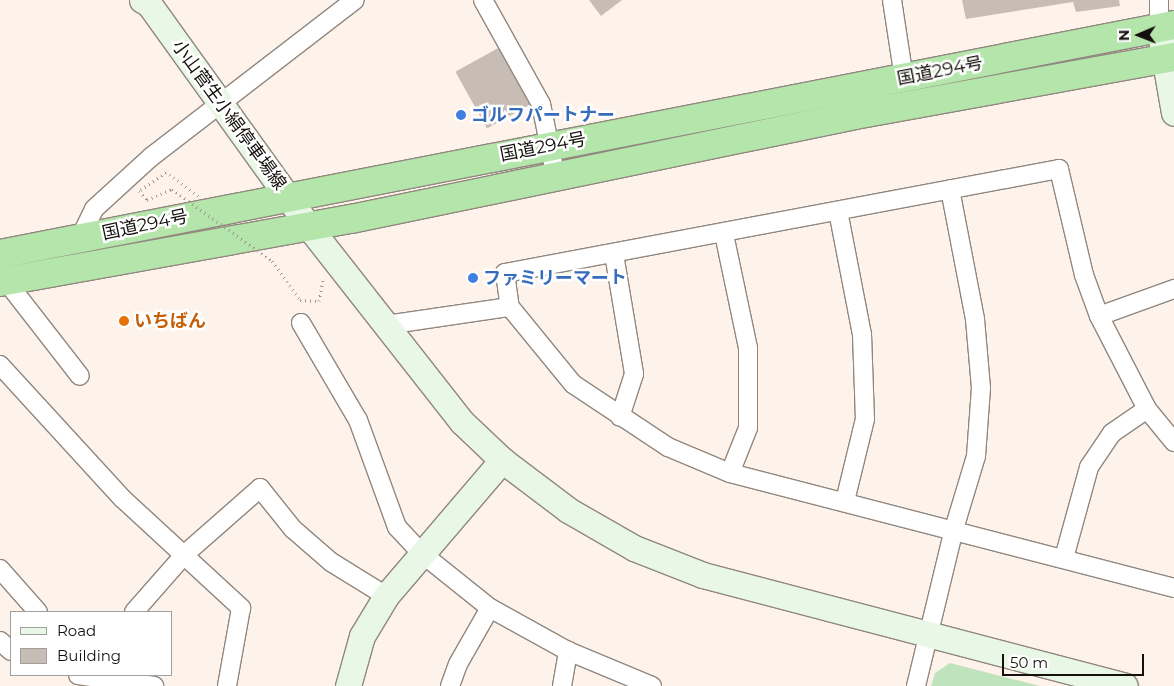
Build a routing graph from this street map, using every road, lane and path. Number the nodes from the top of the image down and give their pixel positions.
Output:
1 (355, 0) edge
2 (484, 0) edge
3 (892, 0) edge
4 (1159, 0) edge
5 (149, 1) edge
6 (1166, 26) edge
7 (1169, 58) edge
8 (904, 78) junction
9 (220, 101) junction
10 (1174, 113) edge
11 (549, 146) junction
12 (556, 178) junction
13 (950, 189) junction
14 (198, 196) dead end
15 (288, 196) junction
16 (838, 211) junction
17 (309, 226) junction
18 (724, 234) junction
19 (80, 238) junction
20 (0, 254) edge
21 (614, 254) junction
22 (324, 274) dead end
23 (3, 281) edge
24 (1174, 290) edge
25 (510, 307) junction
26 (1099, 316) junction
27 (301, 323) dead end
28 (386, 325) junction
29 (0, 365) edge
30 (80, 376) dead end
31 (1147, 409) junction
32 (620, 417) junction
33 (1174, 442) edge
34 (502, 460) junction
35 (730, 473) junction
36 (845, 501) junction
37 (954, 529) junction
38 (420, 552) junction
39 (185, 554) junction
40 (1064, 558) junction
41 (0, 569) edge
42 (1174, 588) edge
43 (386, 596) junction
44 (490, 608) junction
45 (37, 611) edge
46 (135, 611) edge
47 (930, 635) junction
48 (0, 641) edge
49 (10, 650) edge
50 (568, 651) junction
51 (90, 676) edge
52 (114, 678) edge
53 (154, 686) edge
54 (227, 686) edge
55 (348, 686) edge
56 (450, 686) edge
57 (562, 686) edge
58 (652, 686) edge
59 (916, 686) edge
60 (1125, 686) edge

1 - 9 street
2 - 11 street
3 - 8 street
4 - 6 street
5 - 9 street, 小山菅生小絹停車場線
6 - 7 street
6 - 8 highway, 国道294号
7 - 10 street
7 - 12 highway, 国道294号
8 - 11 highway, 国道294号
9 - 15 street, 小山菅生小絹停車場線
9 - 19 street
11 - 12 street
11 - 15 highway, 国道294号
12 - 17 highway, 国道294号
13 - 16 street
13 - 26 street
13 - 37 street
14 - 22 path, bridge
15 - 17 street, 小山菅生小絹停車場線
15 - 19 highway, 国道294号
16 - 18 street
16 - 36 street
17 - 23 highway, 国道294号
17 - 28 street, 小山菅生小絹停車場線
18 - 21 street
18 - 35 street
19 - 20 highway, 国道294号
21 - 25 street
21 - 32 street
23 - 30 street
24 - 26 street
25 - 28 street
25 - 32 street
26 - 31 street
27 - 38 street
28 - 34 street, 小山菅生小絹停車場線
29 - 39 street
31 - 33 street
31 - 40 street
32 - 35 street
34 - 38 street
34 - 47 street, 小山菅生小絹停車場線
35 - 36 street
36 - 37 street
37 - 40 street
37 - 47 street
38 - 43 street
38 - 44 street
39 - 43 street
39 - 46 street
39 - 54 street
40 - 42 street
41 - 45 street
43 - 55 street
44 - 50 street
44 - 56 street
47 - 59 street
47 - 60 street, 小山菅生小絹停車場線
48 - 49 street
50 - 57 street
50 - 58 street
51 - 52 street
52 - 53 street

